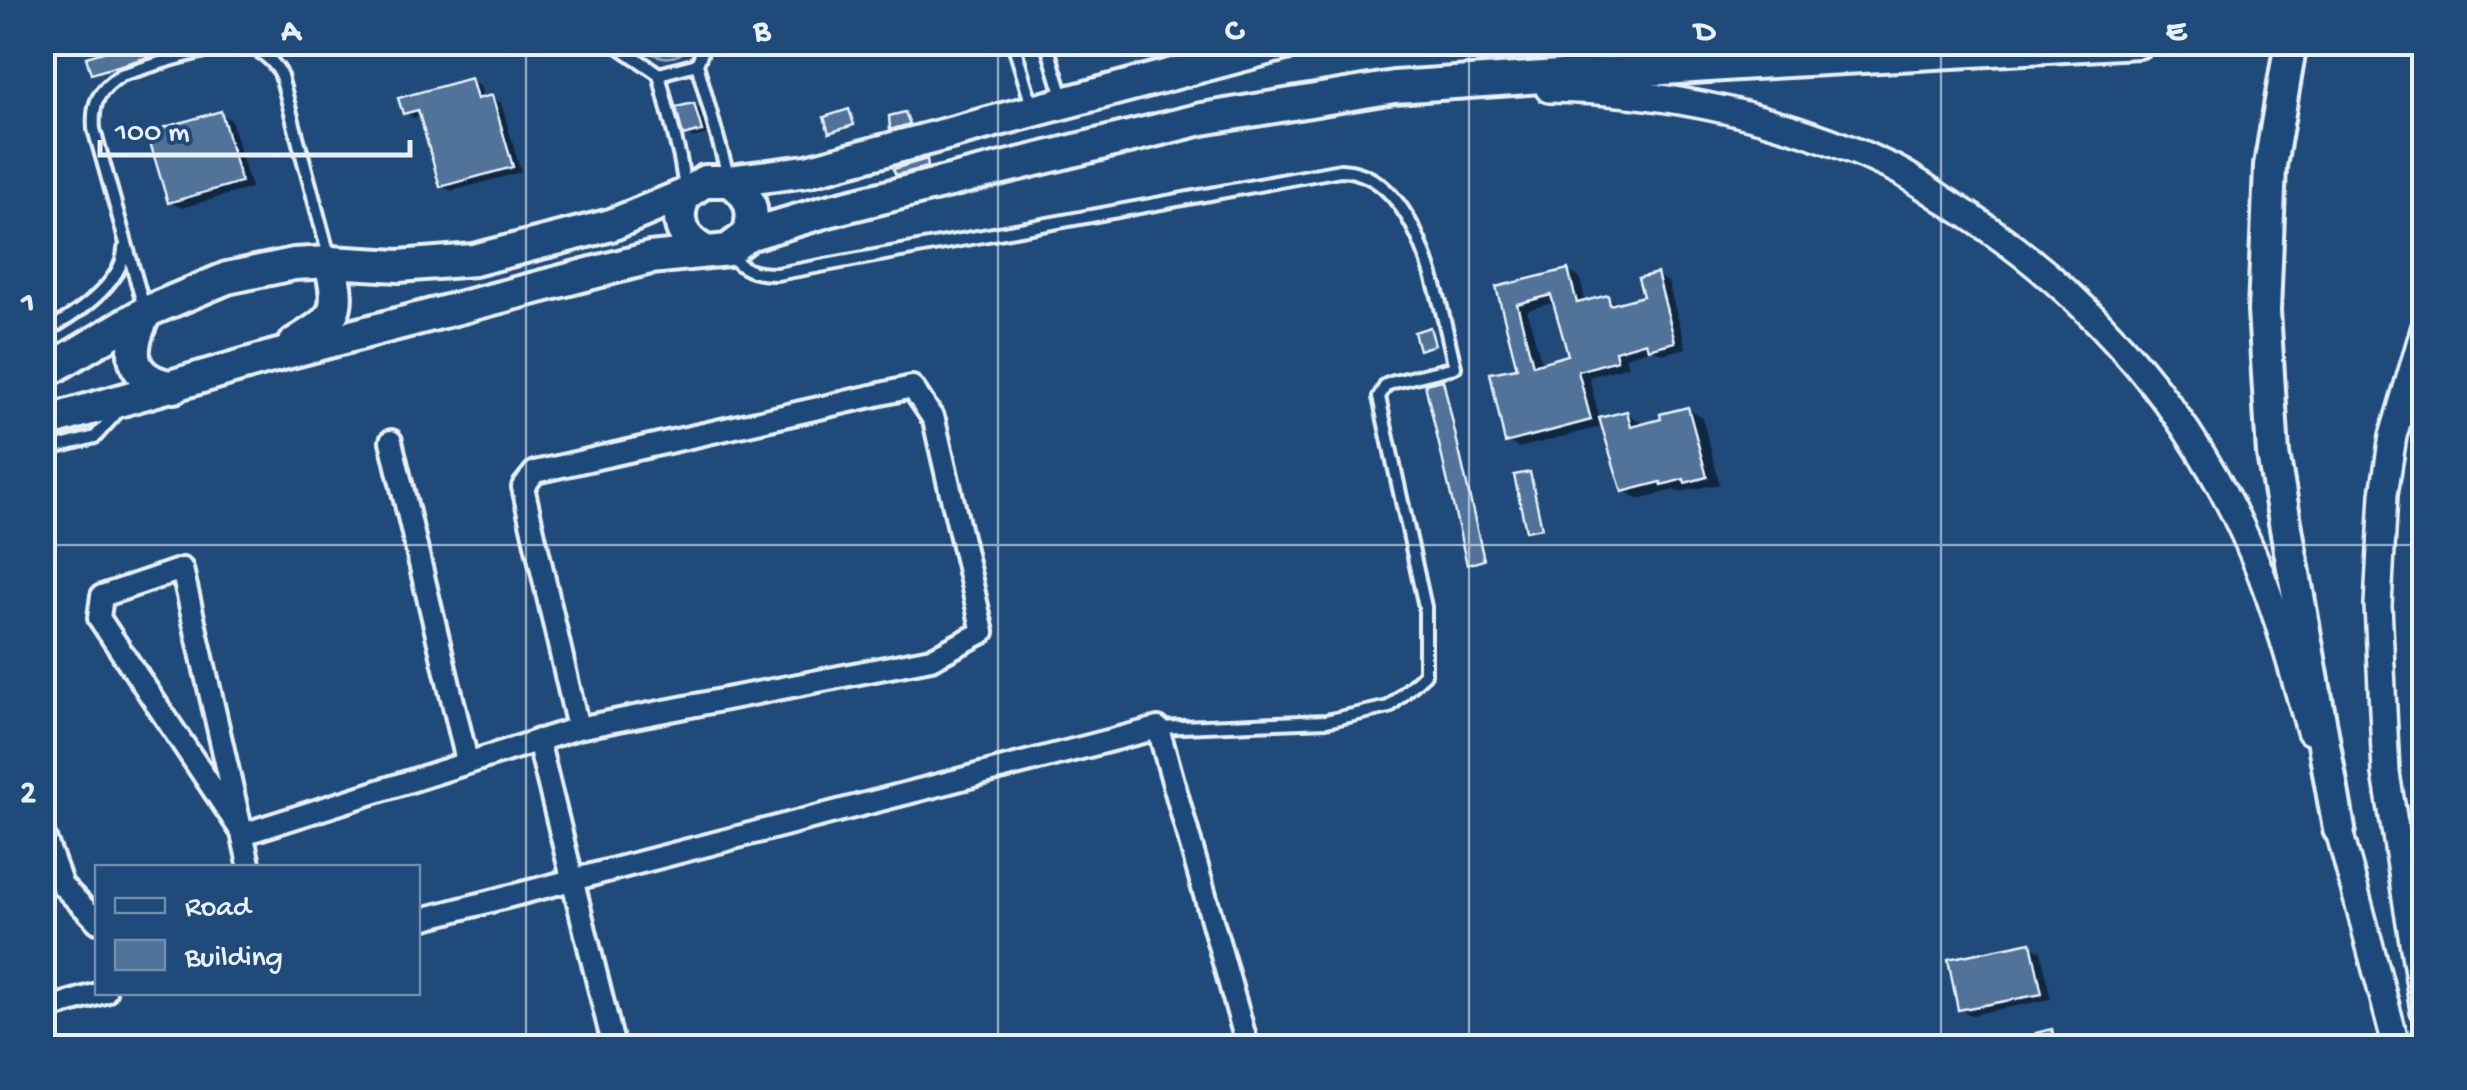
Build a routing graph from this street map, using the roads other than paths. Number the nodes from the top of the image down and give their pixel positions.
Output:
1 (612, 42) edge
2 (706, 42) edge
3 (1014, 42) edge
4 (1046, 42) edge
5 (1226, 42) edge
6 (1293, 42) edge
7 (2138, 42) edge
8 (2288, 54) edge
9 (697, 64) junction
10 (1191, 71) junction
11 (658, 74) junction
12 (1394, 87) junction
13 (1064, 103) junction
14 (1034, 112) junction
15 (730, 181) junction
16 (686, 194) junction
17 (122, 233) junction
18 (727, 246) junction
19 (330, 262) junction
20 (146, 312) junction
21 (2424, 330) edge
22 (42, 332) edge
23 (272, 357) junction
24 (42, 374) edge
25 (174, 388) junction
26 (128, 400) junction
27 (42, 423) edge
28 (391, 440) dead end
29 (42, 451) edge
30 (578, 728) junction
31 (1158, 728) junction
32 (538, 740) junction
33 (468, 761) junction
34 (2339, 829) junction
35 (42, 830) edge
36 (243, 834) junction
37 (249, 865) edge
38 (570, 880) junction
39 (95, 919) edge
40 (420, 919) edge
41 (95, 995) edge
42 (42, 1010) edge
43 (2424, 1010) edge
44 (614, 1048) edge
45 (1248, 1048) edge
46 (2397, 1048) edge

1 - 11 lane
2 - 9 lane
3 - 14 lane
4 - 13 lane
5 - 10 street
6 - 10 main road
7 - 12 main road
8 - 34 main road
9 - 11 lane
9 - 15 lane
10 - 13 main road
11 - 16 lane
12 - 18 main road
12 - 34 street
13 - 14 main road
14 - 15 main road
15 - 16 main road
15 - 18 main road
16 - 18 main road
16 - 19 main road
17 - 19 lane
17 - 20 lane
17 - 22 lane
18 - 23 main road
18 - 31 lane
19 - 20 main road
19 - 23 main road
20 - 24 main road
20 - 25 main road
21 - 43 street
23 - 25 main road
25 - 26 main road
26 - 27 main road
26 - 29 lane
28 - 33 street
30 - 30 street
30 - 32 street
31 - 38 street
31 - 45 street
32 - 33 street
32 - 38 street
33 - 36 street
34 - 46 street
35 - 39 street
36 - 36 street
36 - 37 street
38 - 40 street
38 - 44 street
41 - 42 street

